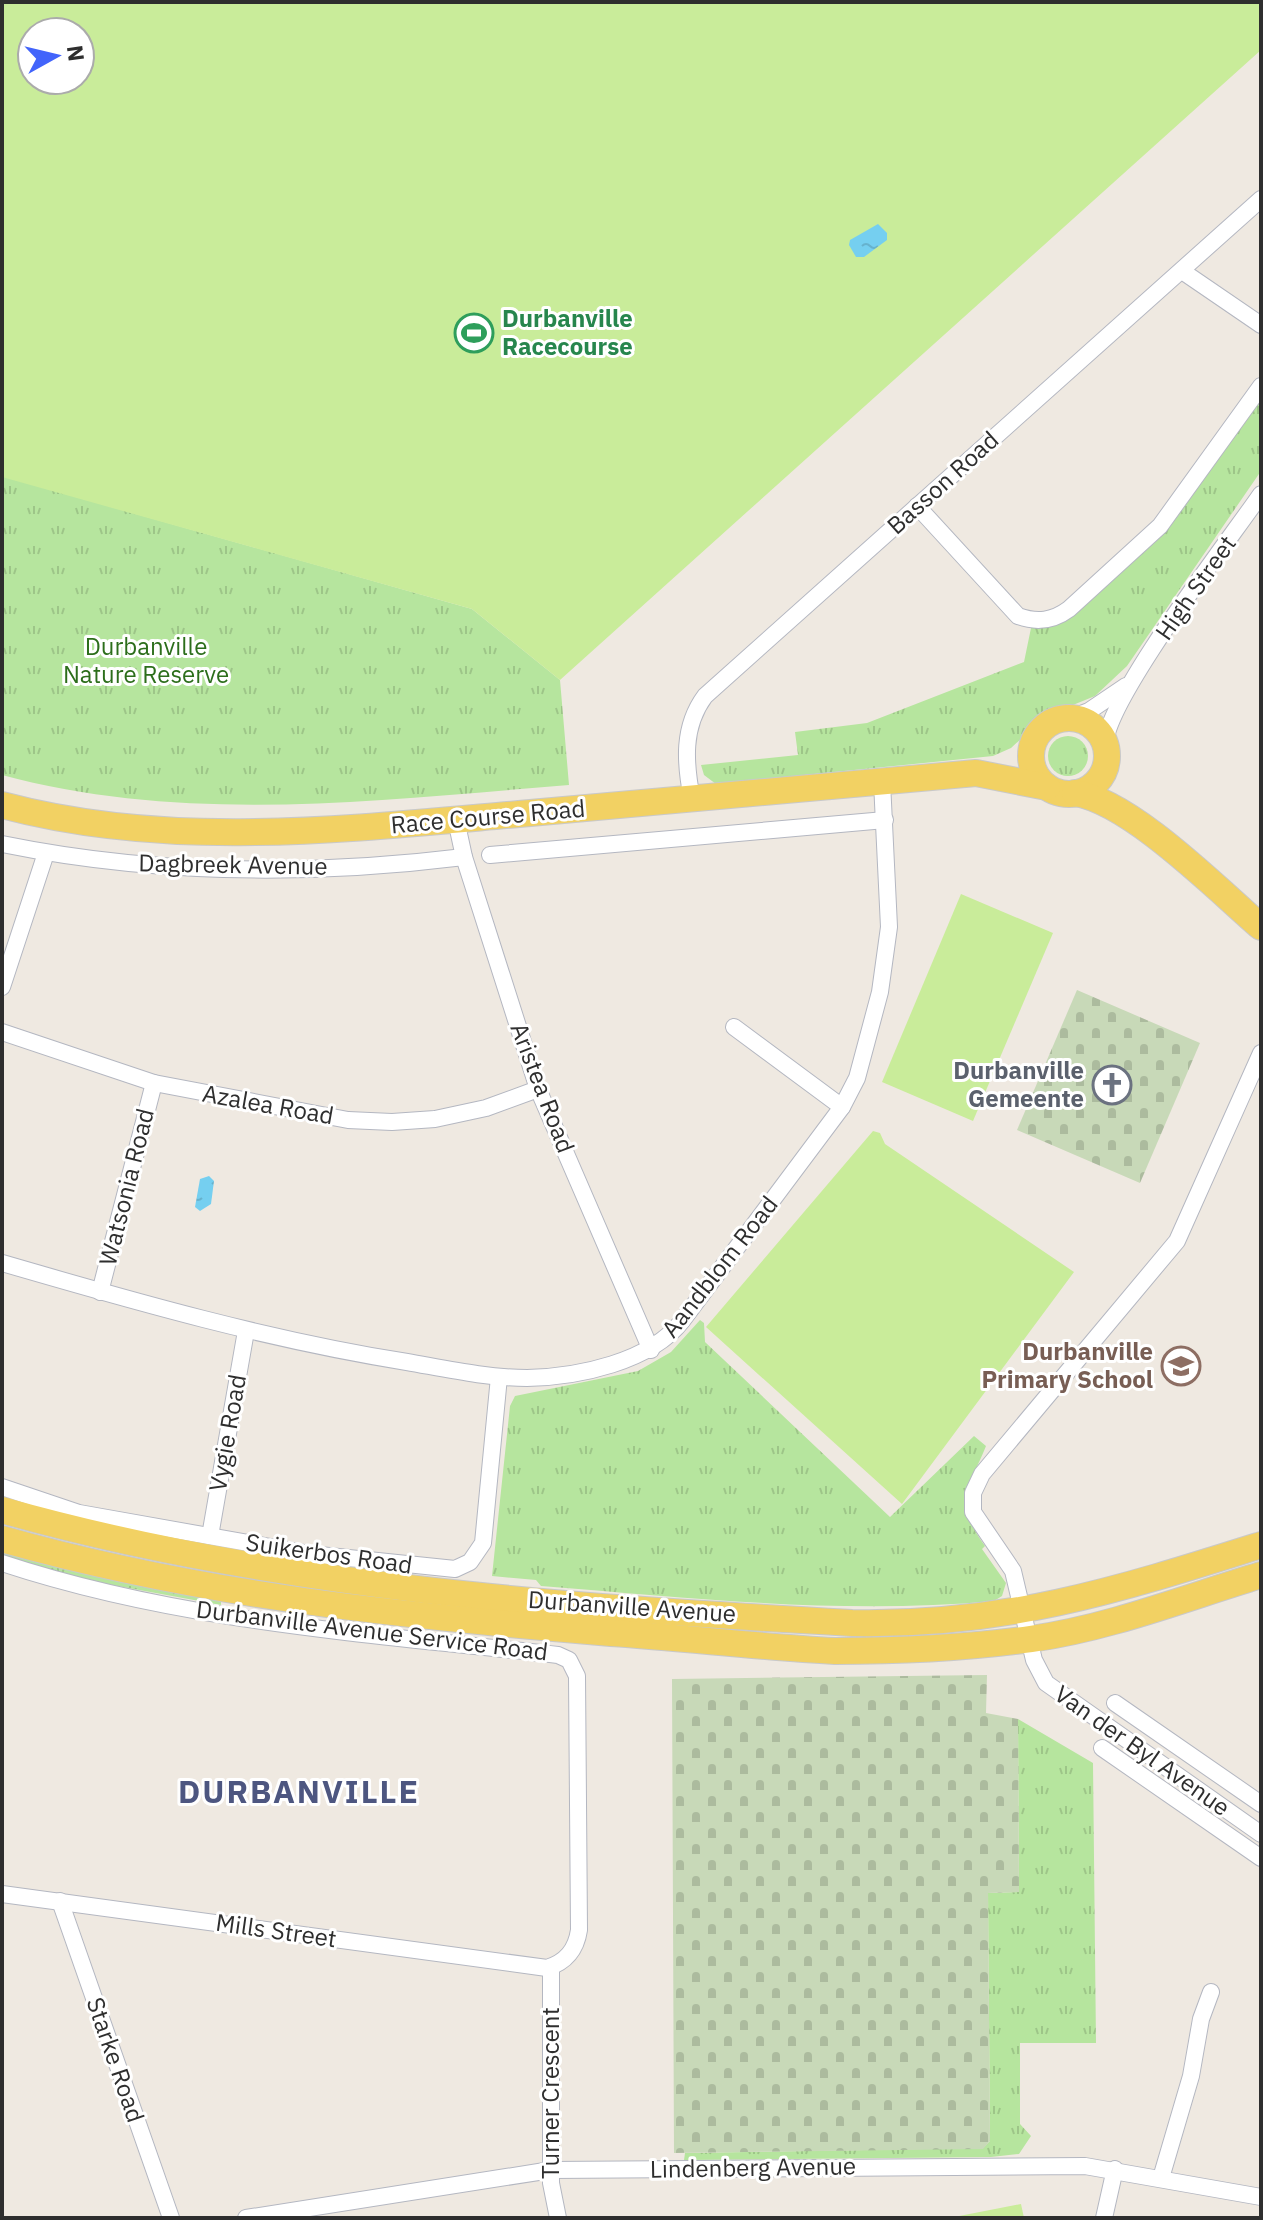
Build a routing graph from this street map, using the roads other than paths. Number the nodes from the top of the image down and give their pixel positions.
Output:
1 (1261, 199) edge
2 (1182, 271) junction
3 (1261, 325) edge
4 (1261, 386) edge
5 (1261, 494) edge
6 (917, 506) junction
7 (1131, 683) junction
8 (1071, 718) junction
9 (1032, 749) junction
10 (1105, 754) junction
11 (976, 773) junction
12 (882, 782) junction
13 (1047, 787) junction
14 (1075, 793) junction
15 (692, 799) junction
16 (2, 805) edge
17 (1132, 819) junction
18 (456, 820) junction
19 (885, 820) junction
20 (2, 844) edge
21 (46, 853) junction
22 (490, 855) dead end
23 (464, 857) junction
24 (1261, 927) edge
25 (2, 987) edge
26 (734, 1027) dead end
27 (2, 1032) edge
28 (1261, 1053) edge
29 (154, 1083) junction
30 (538, 1089) junction
31 (842, 1107) junction
32 (2, 1263) edge
33 (100, 1292) junction
34 (246, 1331) junction
35 (651, 1350) junction
36 (499, 1377) junction
37 (2, 1487) edge
38 (2, 1510) edge
39 (210, 1536) junction
40 (2, 1539) edge
41 (1261, 1545) edge
42 (2, 1563) edge
43 (1261, 1575) edge
44 (1025, 1612) junction
45 (1030, 1639) junction
46 (1115, 1703) dead end
47 (1102, 1748) dead end
48 (1213, 1771) junction
49 (1202, 1793) junction
50 (1261, 1804) edge
51 (1261, 1834) edge
52 (1261, 1858) edge
53 (2, 1894) edge
54 (60, 1901) junction
55 (551, 1967) junction
56 (1211, 1992) dead end
57 (1115, 2169) junction
58 (551, 2170) junction
59 (1161, 2178) junction
60 (1261, 2197) edge
61 (171, 2218) edge
62 (246, 2218) edge
63 (558, 2218) edge
64 (1104, 2218) edge

1 - 2 street, Basson Road
2 - 3 street
2 - 6 street, Basson Road
4 - 6 street
5 - 7 street, High Street
6 - 15 street, Basson Road
7 - 8 street, High Street
7 - 10 street, High Street
8 - 9 main road, Race Course Road
8 - 10 main road
9 - 11 main road, Race Course Road
9 - 13 main road
10 - 14 main road
10 - 17 main road
11 - 12 main road, Race Course Road
11 - 13 main road, Race Course Road
12 - 15 main road, Race Course Road
12 - 19 street, Aandblom Road
13 - 14 main road, Race Course Road
14 - 17 main road, Race Course Road
15 - 18 main road, Race Course Road
16 - 18 main road, Race Course Road
17 - 24 main road, Race Course Road
18 - 23 street, Aristea Road
19 - 22 street
19 - 31 street, Aandblom Road
20 - 21 street, Dagbreek Avenue
21 - 23 street, Dagbreek Avenue
21 - 25 street
23 - 30 street, Aristea Road
26 - 31 street
27 - 29 street, Azalea Road
28 - 44 street, Van der Byl Avenue
29 - 30 street, Azalea Road
29 - 33 street, Watsonia Road
30 - 35 street, Aristea Road
31 - 35 street, Aandblom Road
32 - 33 street, Aandblom Road
33 - 34 street, Aandblom Road
34 - 36 street, Aandblom Road
34 - 39 street, Vygie Road
35 - 36 street, Aandblom Road
36 - 39 street, Suikerbos Road
37 - 39 street, Suikerbos Road
38 - 44 main road, Durbanville Avenue
40 - 45 main road, Durbanville Avenue
41 - 44 main road, Durbanville Avenue
42 - 55 street, Durbanville Avenue Service Road
43 - 45 main road, Durbanville Avenue
44 - 45 street, Van der Byl Avenue
45 - 49 street, Van der Byl Avenue
46 - 48 street
47 - 52 street, Van der Byl Avenue
48 - 49 street
48 - 50 street
49 - 51 street, Van der Byl Avenue
53 - 54 street, Mills Street
54 - 55 street, Mills Street
54 - 61 street, Starke Road
55 - 58 street, Turner Crescent
56 - 59 street
57 - 58 street, Lindenberg Avenue
57 - 59 street, Lindenberg Avenue
57 - 64 street
58 - 62 street, Lindenberg Avenue
58 - 63 street, Turner Crescent
59 - 60 street, Lindenberg Avenue

